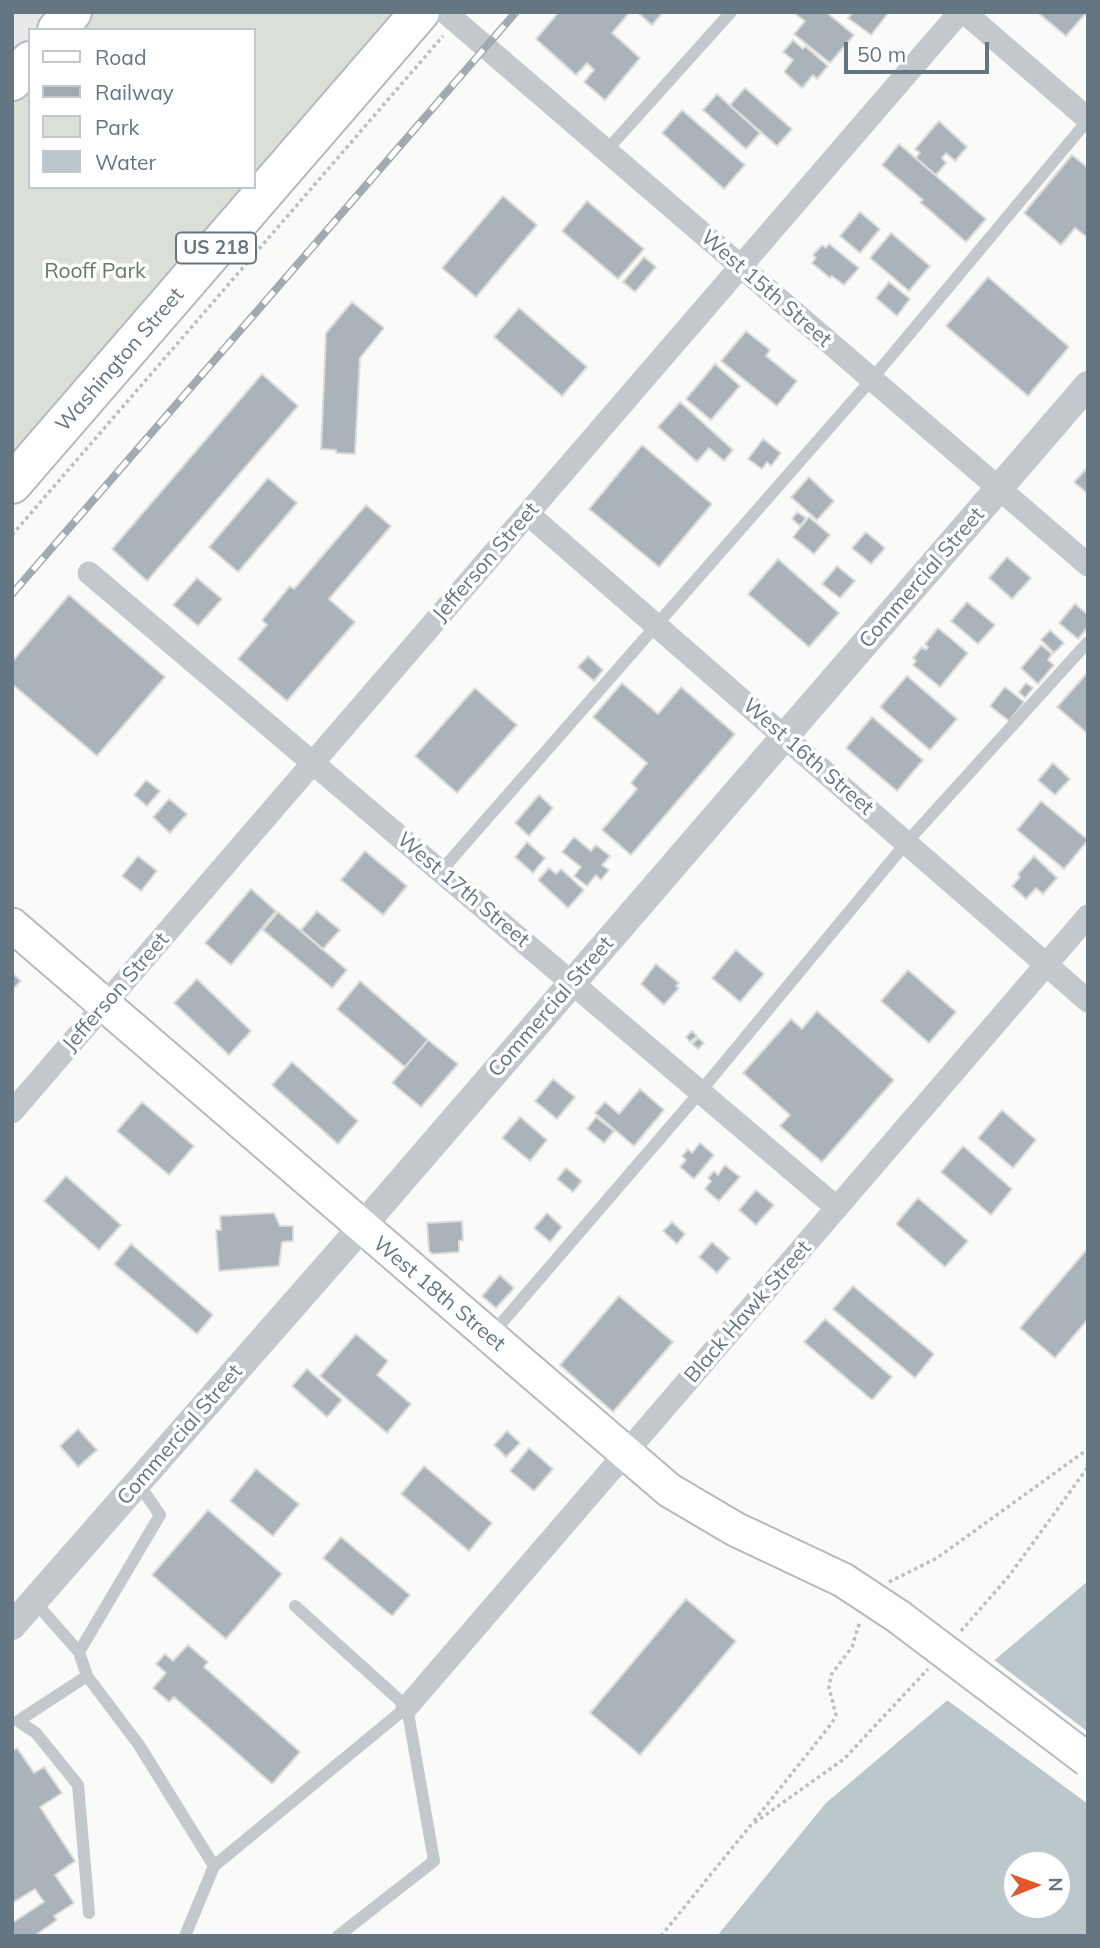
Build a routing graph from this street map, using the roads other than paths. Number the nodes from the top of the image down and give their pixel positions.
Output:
1 (72, 12) edge
2 (730, 12) edge
3 (962, 12) edge
4 (440, 15) edge
5 (59, 28) edge
6 (28, 63) edge
7 (12, 81) edge
8 (1088, 120) edge
9 (606, 151) junction
10 (741, 267) junction
11 (872, 379) junction
12 (1088, 385) edge
13 (12, 484) edge
14 (999, 488) junction
15 (528, 513) junction
16 (1088, 565) edge
17 (89, 573) dead end
18 (656, 625) junction
19 (1088, 642) edge
20 (785, 737) junction
21 (313, 763) junction
22 (906, 843) junction
23 (441, 871) junction
24 (1088, 916) edge
25 (12, 925) edge
26 (1046, 965) junction
27 (572, 983) junction
28 (1088, 1001) edge
29 (105, 1004) junction
30 (700, 1092) junction
31 (12, 1112) edge
32 (837, 1208) junction
33 (361, 1227) junction
34 (489, 1337) junction
35 (626, 1453) junction
36 (138, 1483) junction
37 (34, 1601) junction
38 (295, 1606) dead end
39 (12, 1626) edge
40 (79, 1652) junction
41 (87, 1676) junction
42 (407, 1707) junction
43 (14, 1719) edge
44 (1088, 1760) edge
45 (214, 1866) junction
46 (89, 1913) dead end
47 (185, 1936) edge
48 (338, 1936) edge

1 - 5 highway
2 - 9 lane
3 - 8 street
3 - 10 street, Jefferson Street
4 - 9 street, West 15th Street
4 - 13 highway, Washington Street / US 218
6 - 7 highway
8 - 11 lane
9 - 10 street, West 15th Street
10 - 11 street, West 15th Street
10 - 15 street, Jefferson Street
11 - 14 street, West 15th Street
11 - 18 lane
12 - 14 street, Commercial Street
14 - 16 street, West 15th Street
14 - 20 street, Commercial Street
15 - 18 street, West 16th Street
15 - 21 street, Jefferson Street
17 - 21 street, West 17th Street
18 - 20 street, West 16th Street
18 - 23 lane
19 - 22 lane
20 - 22 street, West 16th Street
20 - 27 street, Commercial Street
21 - 23 street, West 17th Street
21 - 29 street, Jefferson Street
22 - 26 street, West 16th Street
22 - 30 lane
23 - 27 street, West 17th Street
24 - 26 street, Black Hawk Street
25 - 29 main road, West 18th Street
26 - 28 street, West 16th Street
26 - 32 street, Black Hawk Street
27 - 30 street, West 17th Street
27 - 33 street, Commercial Street
29 - 31 street, Jefferson Street
29 - 33 main road, West 18th Street
30 - 32 street, West 17th Street
30 - 34 lane
32 - 35 street, Black Hawk Street
33 - 34 main road, West 18th Street
33 - 36 street, Commercial Street
34 - 35 main road, West 18th Street
35 - 42 street, Black Hawk Street
35 - 44 main road, West 18th Street, bridge
36 - 37 street, Commercial Street
36 - 40 lane
37 - 39 street, Commercial Street
37 - 40 lane
38 - 42 lane
40 - 41 lane
41 - 43 lane
41 - 45 lane
42 - 45 lane
42 - 48 lane
43 - 46 lane
45 - 47 lane

